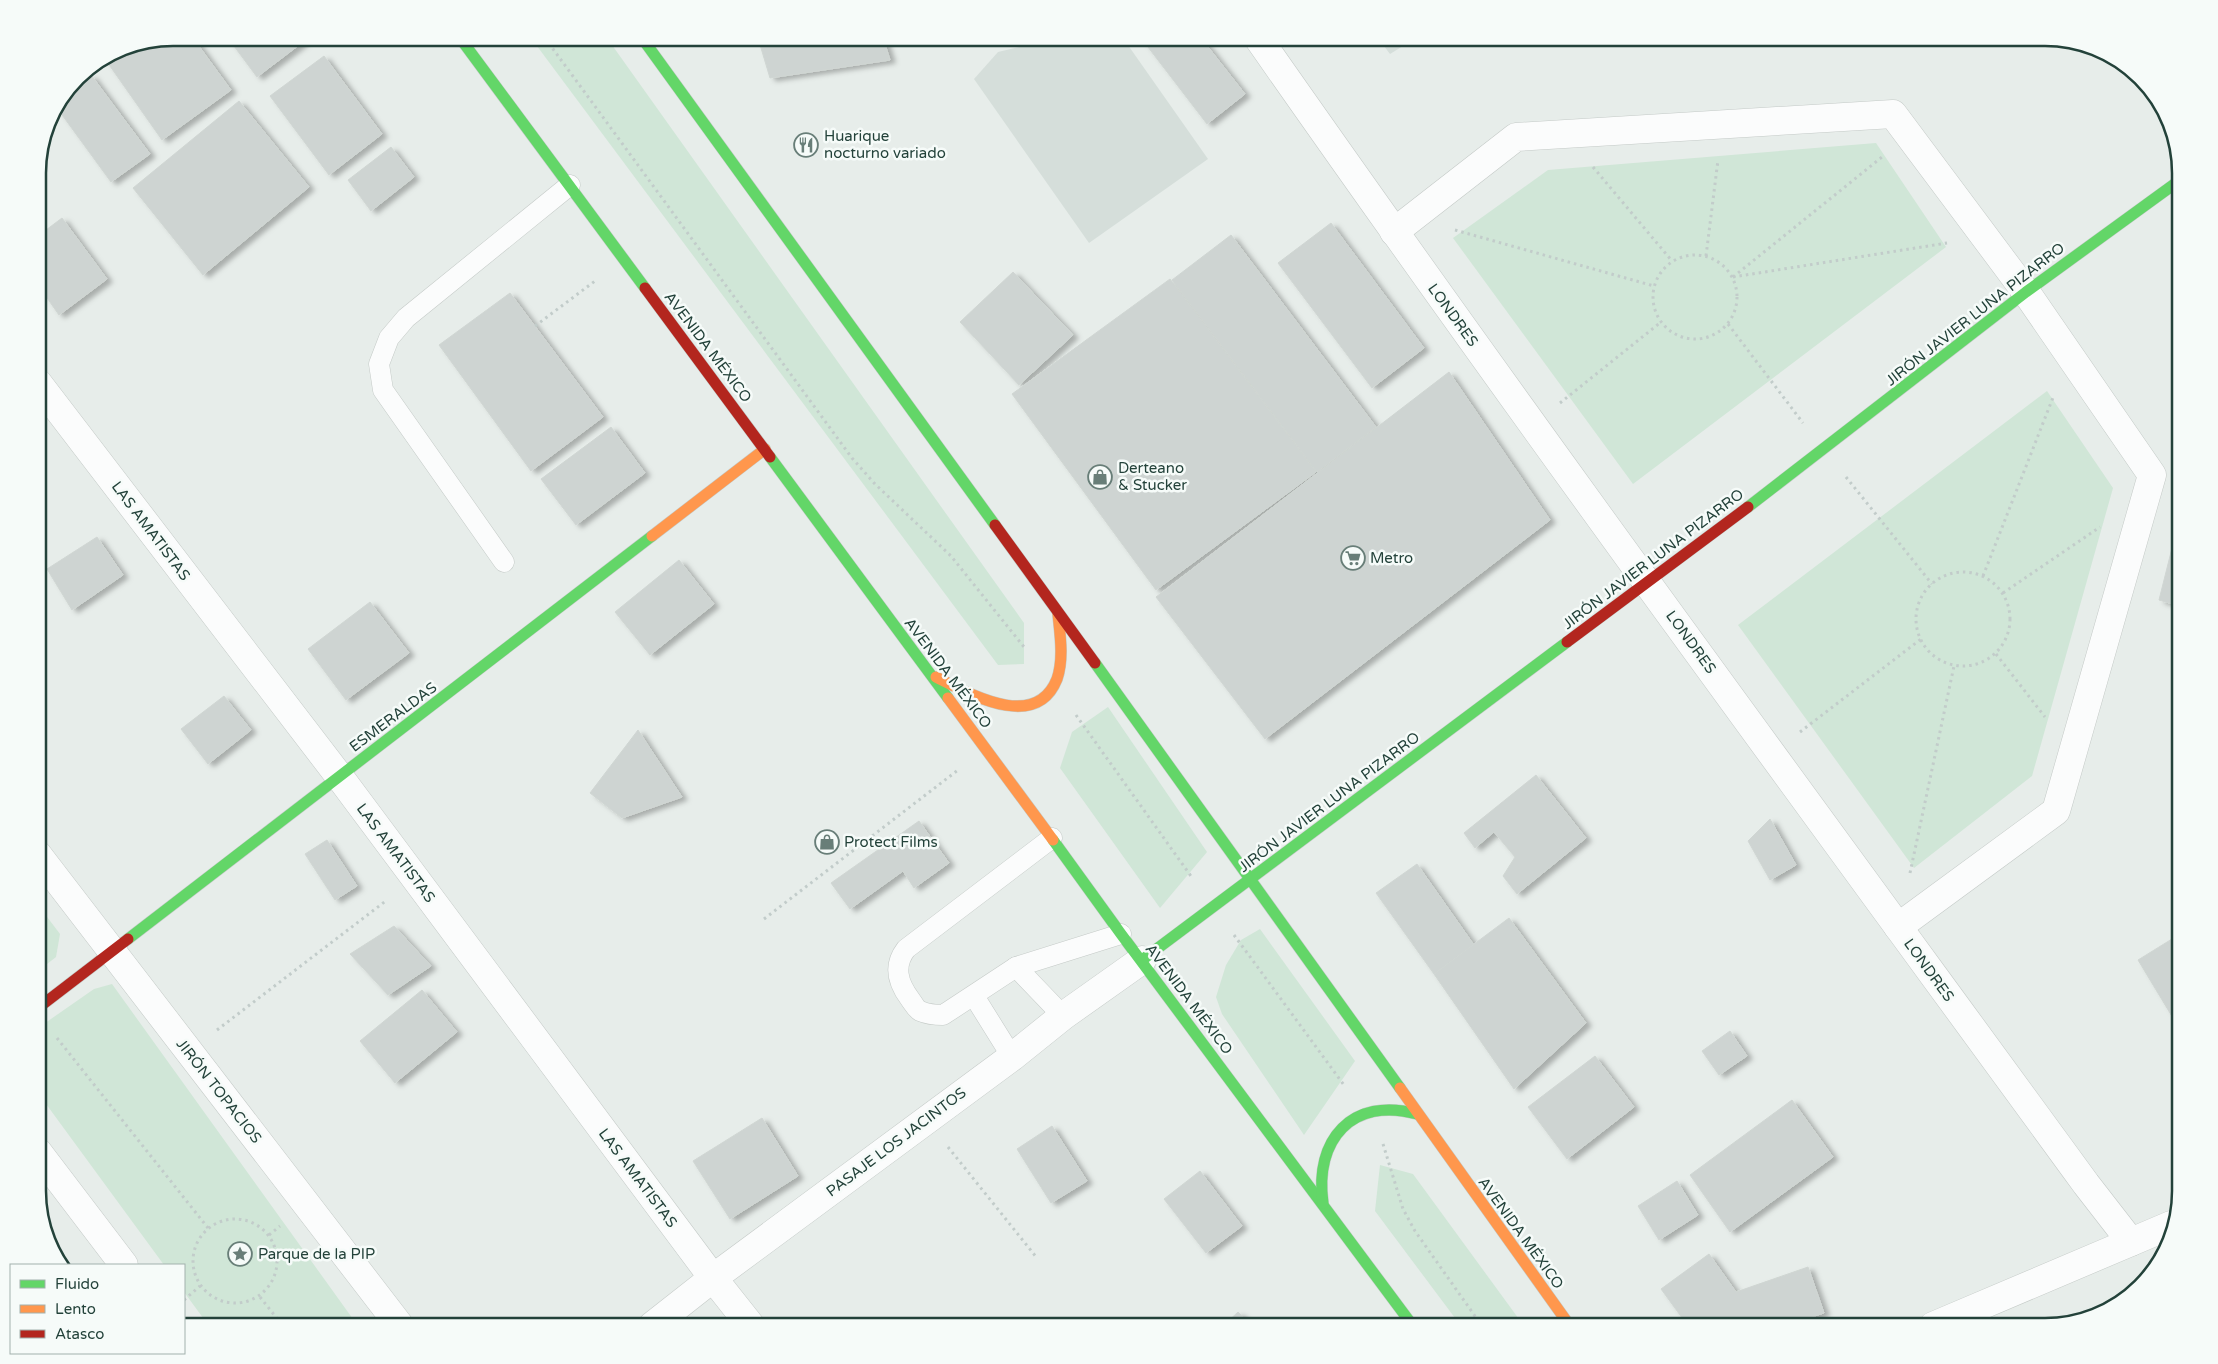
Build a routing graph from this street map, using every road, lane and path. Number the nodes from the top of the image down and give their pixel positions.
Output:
1 (466, 46) edge
2 (648, 46) edge
3 (1264, 46) edge
4 (1722, 124) junction
5 (1566, 134) junction
6 (1909, 135) junction
7 (570, 186) junction
8 (2171, 187) edge
9 (1403, 225) junction
10 (1986, 237) junction
11 (1706, 256) junction
12 (624, 259) junction
13 (1672, 261) junction
14 (1732, 277) junction
15 (1654, 286) junction
16 (2026, 292) junction
17 (1661, 322) junction
18 (1728, 324) junction
19 (535, 326) dead end
20 (2069, 355) junction
21 (47, 398) edge
22 (1532, 426) junction
23 (765, 450) junction
24 (1824, 450) junction
25 (2146, 495) junction
26 (504, 562) dead end
27 (1983, 576) junction
28 (1648, 582) junction
29 (1932, 584) junction
30 (2003, 593) junction
31 (1058, 613) junction
32 (1921, 639) junction
33 (1996, 654) junction
34 (1954, 666) junction
35 (930, 674) junction
36 (986, 749) junction
37 (2073, 752) junction
38 (1772, 754) junction
39 (339, 776) junction
40 (1052, 838) junction
41 (47, 867) edge
42 (415, 878) junction
43 (1250, 879) junction
44 (764, 919) dead end
45 (1898, 927) junction
46 (1121, 934) junction
47 (112, 951) junction
48 (1142, 960) junction
49 (1016, 968) junction
50 (974, 996) junction
51 (47, 1001) edge
52 (1063, 1016) junction
53 (56, 1037) dead end
54 (188, 1052) junction
55 (1012, 1057) junction
56 (1417, 1114) junction
57 (926, 1120) junction
58 (47, 1164) edge
59 (1323, 1203) junction
60 (2166, 1227) edge
61 (208, 1228) junction
62 (2131, 1242) junction
63 (1037, 1258) dead end
64 (123, 1264) edge
65 (713, 1278) junction
66 (200, 1286) junction
67 (260, 1297) junction
68 (185, 1299) edge
69 (277, 1318) edge
70 (394, 1318) edge
71 (662, 1318) edge
72 (746, 1318) edge
73 (1407, 1318) edge
74 (1564, 1318) edge
75 (1966, 1318) edge

1 - 7 main road, AVENIDA MÉXICO
2 - 31 main road, AVENIDA MÉXICO
3 - 9 street, LONDRES
4 - 5 street
4 - 6 street
4 - 11 path
5 - 9 street
5 - 13 path
6 - 10 street
6 - 14 path
7 - 12 main road, AVENIDA MÉXICO
7 - 26 lane
8 - 16 main road, JIRÓN JAVIER LUNA PIZARRO
9 - 15 path
9 - 22 street, LONDRES
10 - 14 path
10 - 16 street
11 - 13 path
11 - 14 path
12 - 19 path
12 - 23 main road, AVENIDA MÉXICO
13 - 15 path
14 - 18 path
15 - 17 path
16 - 20 street
16 - 24 main road, JIRÓN JAVIER LUNA PIZARRO
17 - 18 path
17 - 22 path
18 - 24 path
20 - 25 street
20 - 27 path
21 - 39 street, LAS AMATISTAS
22 - 28 street, LONDRES
23 - 35 main road, AVENIDA MÉXICO
23 - 39 main road, ESMERALDAS
24 - 28 main road, JIRÓN JAVIER LUNA PIZARRO
24 - 29 path
25 - 30 path
25 - 37 street
27 - 29 path
27 - 30 path
28 - 38 street, LONDRES
28 - 43 main road, JIRÓN JAVIER LUNA PIZARRO
29 - 32 path
30 - 33 path
31 - 35 main road
31 - 43 main road, AVENIDA MÉXICO
32 - 34 path
32 - 38 path
33 - 34 path
33 - 37 path
34 - 45 path
35 - 36 main road, AVENIDA MÉXICO
36 - 40 main road, AVENIDA MÉXICO
36 - 44 path
37 - 45 street
38 - 45 street, LONDRES
39 - 42 street, LAS AMATISTAS
39 - 47 main road, ESMERALDAS
40 - 46 main road, AVENIDA MÉXICO
40 - 50 lane
41 - 47 street, JIRÓN TOPACIOS
42 - 54 path
42 - 65 street, LAS AMATISTAS
43 - 48 main road, JIRÓN JAVIER LUNA PIZARRO
43 - 56 main road, AVENIDA MÉXICO
45 - 62 street, LONDRES
46 - 48 main road, AVENIDA MÉXICO
46 - 49 lane
47 - 51 main road, ESMERALDAS
47 - 54 street, JIRÓN TOPACIOS
48 - 52 street, PASAJE LOS JACINTOS
48 - 59 main road, AVENIDA MÉXICO
49 - 50 lane
49 - 52 lane
50 - 55 lane
52 - 55 street, PASAJE LOS JACINTOS
53 - 61 path
54 - 70 street, JIRÓN TOPACIOS
55 - 57 street, PASAJE LOS JACINTOS
56 - 59 main road
56 - 74 main road, AVENIDA MÉXICO
57 - 63 path
57 - 65 street, PASAJE LOS JACINTOS
58 - 64 street
59 - 73 main road, AVENIDA MÉXICO
60 - 62 street
61 - 66 path
61 - 67 path
62 - 75 street
65 - 71 street, PASAJE LOS JACINTOS
65 - 72 street, LAS AMATISTAS
66 - 67 path
66 - 68 path
67 - 69 path

